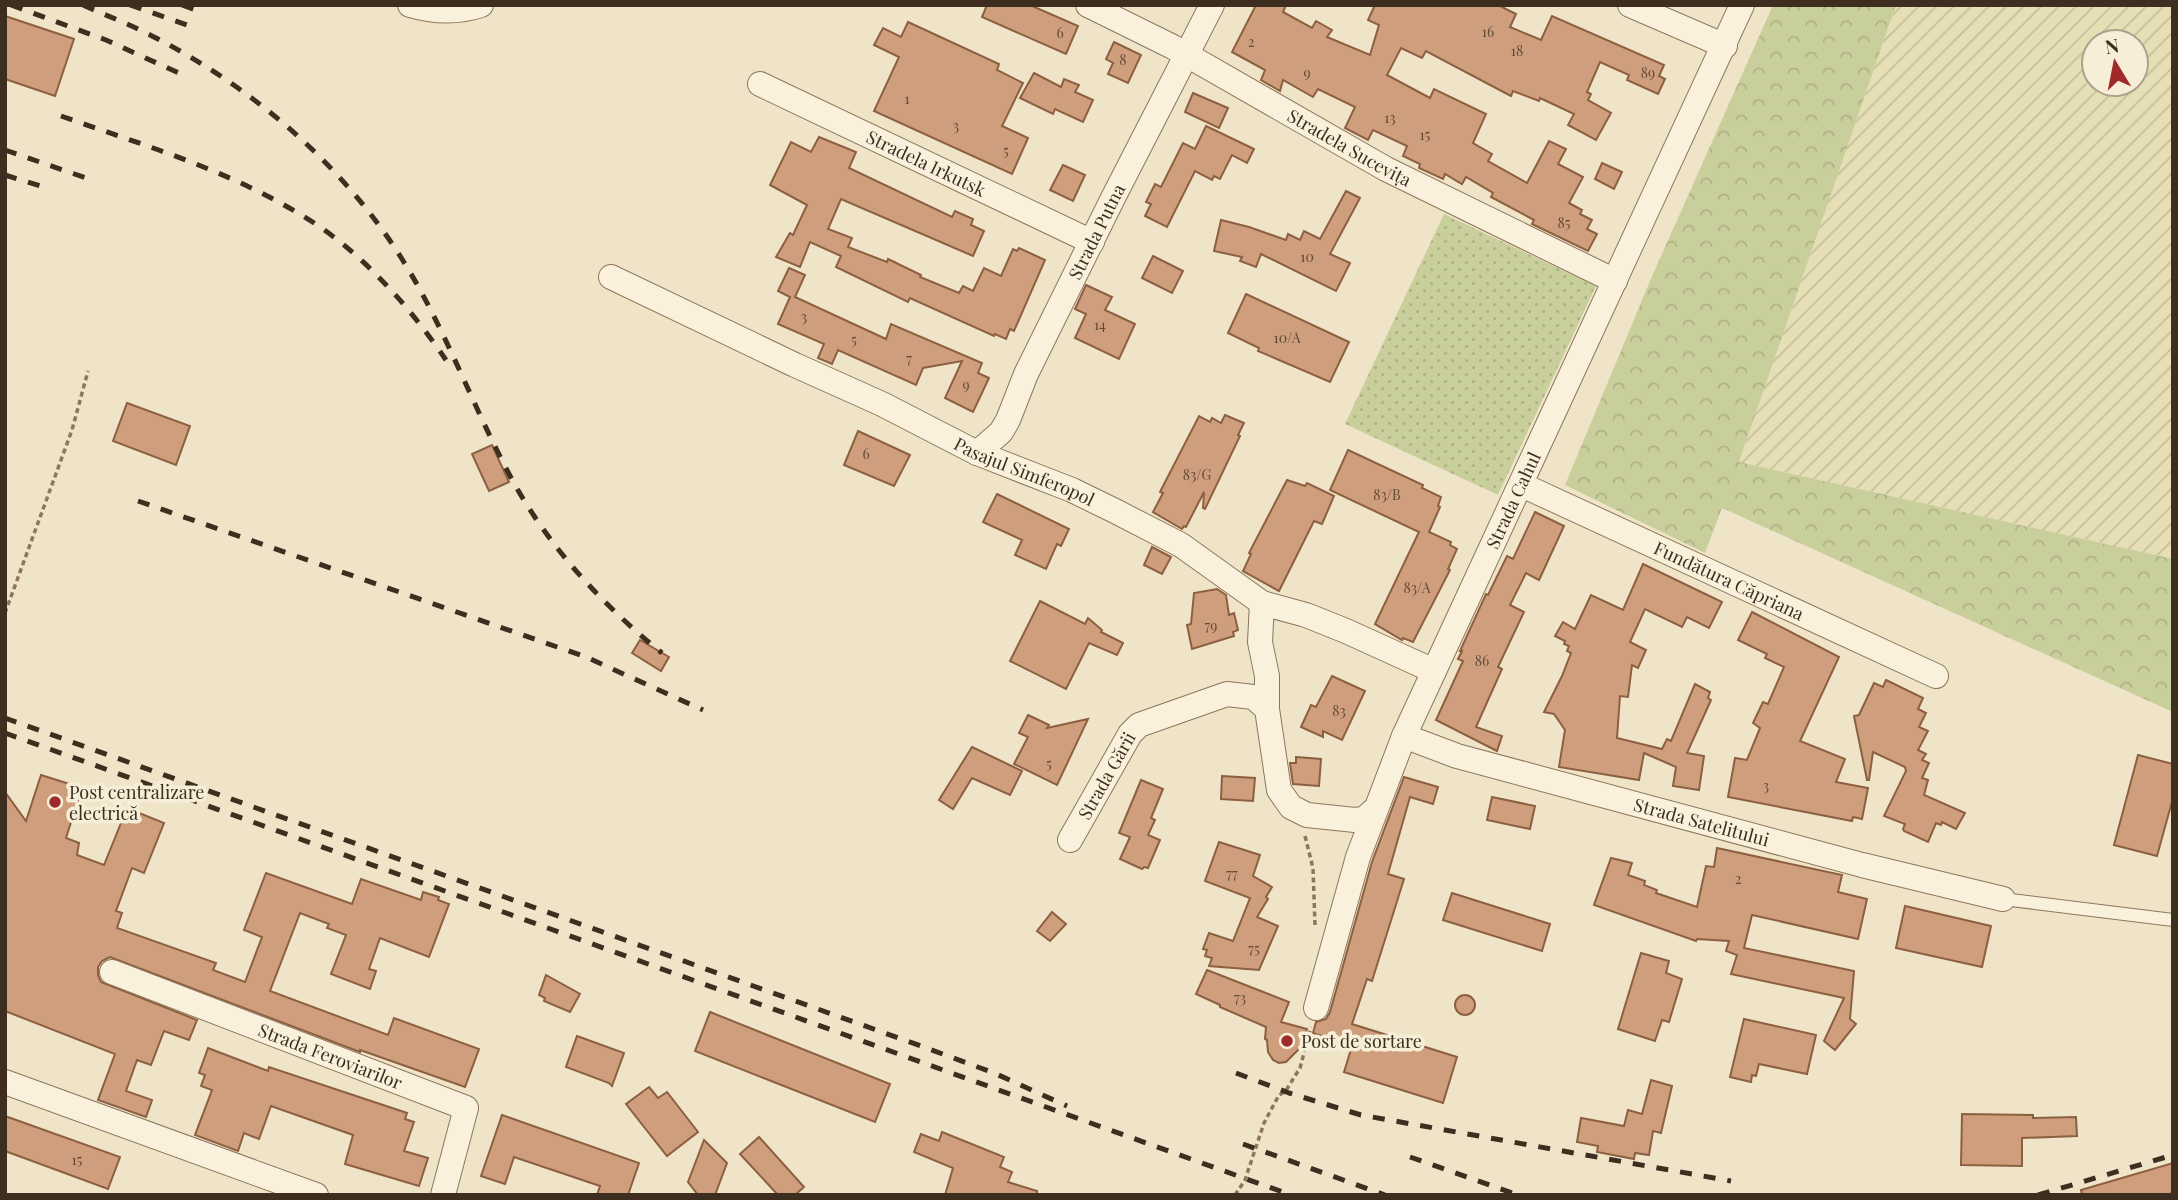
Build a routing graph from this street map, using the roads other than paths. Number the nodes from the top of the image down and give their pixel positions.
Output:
1 (410, 5) edge
2 (481, 5) edge
3 (1088, 5) edge
4 (1212, 5) edge
5 (1629, 5) edge
6 (1742, 5) edge
7 (1725, 46) junction
8 (1185, 55) junction
9 (760, 83) dead end
10 (1092, 242) junction
11 (611, 276) dead end
12 (1615, 281) junction
13 (977, 453) junction
14 (1522, 485) junction
15 (1262, 603) junction
16 (1434, 671) junction
17 (1936, 676) dead end
18 (1267, 709) junction
19 (1404, 736) junction
20 (1373, 811) junction
21 (1070, 840) dead end
22 (2003, 899) joint
23 (2173, 920) edge
24 (112, 972) dead end
25 (1316, 1008) road end
26 (5, 1082) edge
27 (316, 1195) edge
28 (443, 1195) edge

1 - 2 street
3 - 8 street, Stradela Sucevița
4 - 8 street, Strada Putna
5 - 7 street
6 - 7 street, Strada Cahul
7 - 12 street, Strada Cahul
8 - 10 street, Strada Putna
8 - 12 street, Stradela Sucevița
9 - 10 street, Stradela Irkutsk
10 - 13 street, Strada Putna
11 - 13 street, Pasajul Simferopol
12 - 14 street, Strada Cahul
13 - 15 street, Pasajul Simferopol
14 - 16 street, Strada Cahul
14 - 17 street, Fundătura Căpriana
15 - 16 street, Pasajul Simferopol
15 - 18 street
16 - 19 street, Strada Cahul
18 - 20 street
18 - 21 street, Strada Gării
19 - 20 street, Strada Cahul
19 - 22 street, Strada Satelitului
20 - 25 street, Strada Cahul
22 - 23 lane
24 - 28 street, Strada Feroviarilor
26 - 27 street

